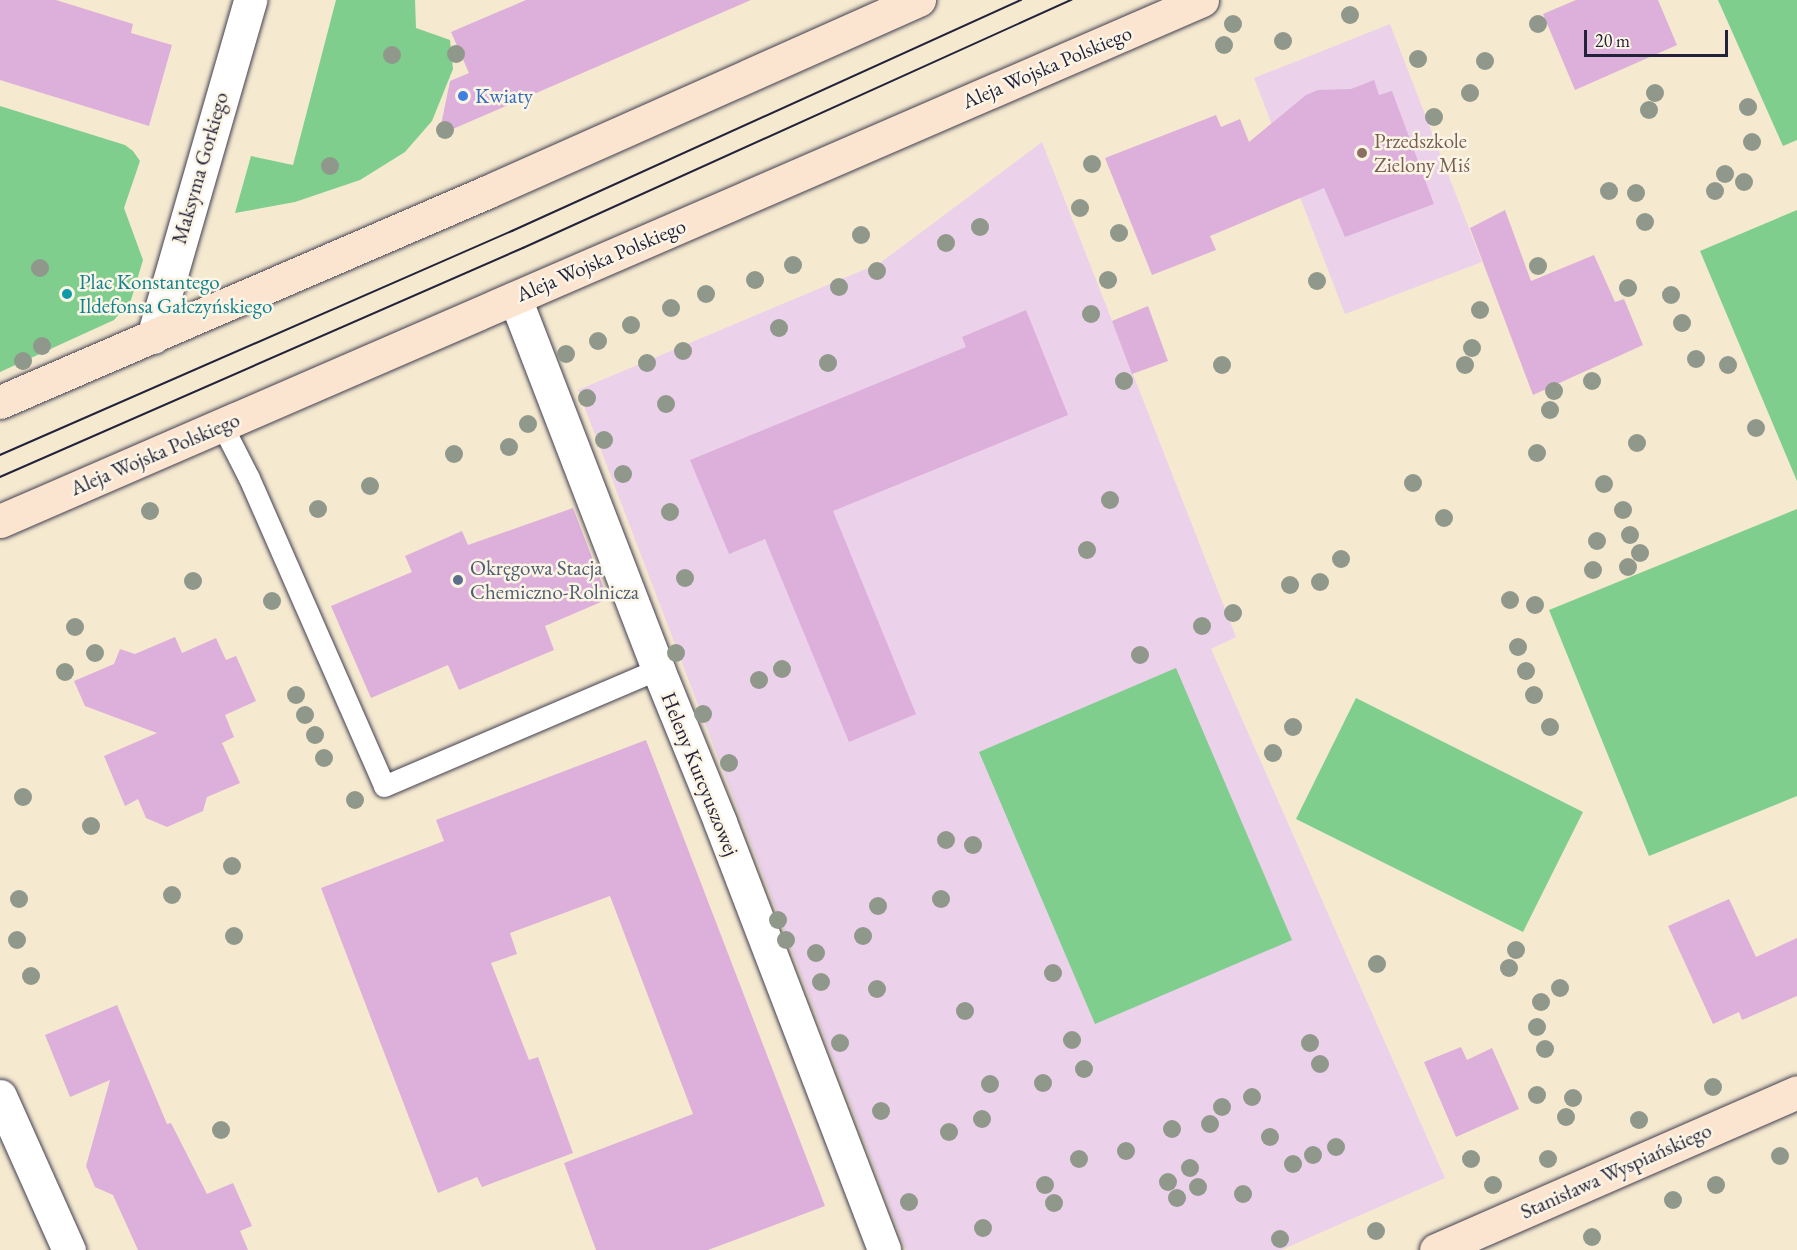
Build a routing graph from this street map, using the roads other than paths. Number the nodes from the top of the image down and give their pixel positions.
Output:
1 (250, 0) edge
2 (920, 0) edge
3 (1202, 0) edge
4 (514, 298) junction
5 (153, 337) junction
6 (0, 402) edge
7 (222, 425) junction
8 (0, 521) edge
9 (658, 669) junction
10 (1797, 1092) edge
11 (0, 1096) edge
12 (69, 1250) edge
13 (884, 1250) edge
14 (1436, 1250) edge

1 - 5 street, Maksyma Gorkiego
2 - 5 main road
3 - 4 main road, Aleja Wojska Polskiego
4 - 7 main road, Aleja Wojska Polskiego
4 - 9 street, Heleny Kurcyuszowej
5 - 6 main road
7 - 8 main road, Aleja Wojska Polskiego
7 - 9 lane
9 - 13 street, Heleny Kurcyuszowej
10 - 14 main road, Stanisława Wyspiańskiego
11 - 12 street

